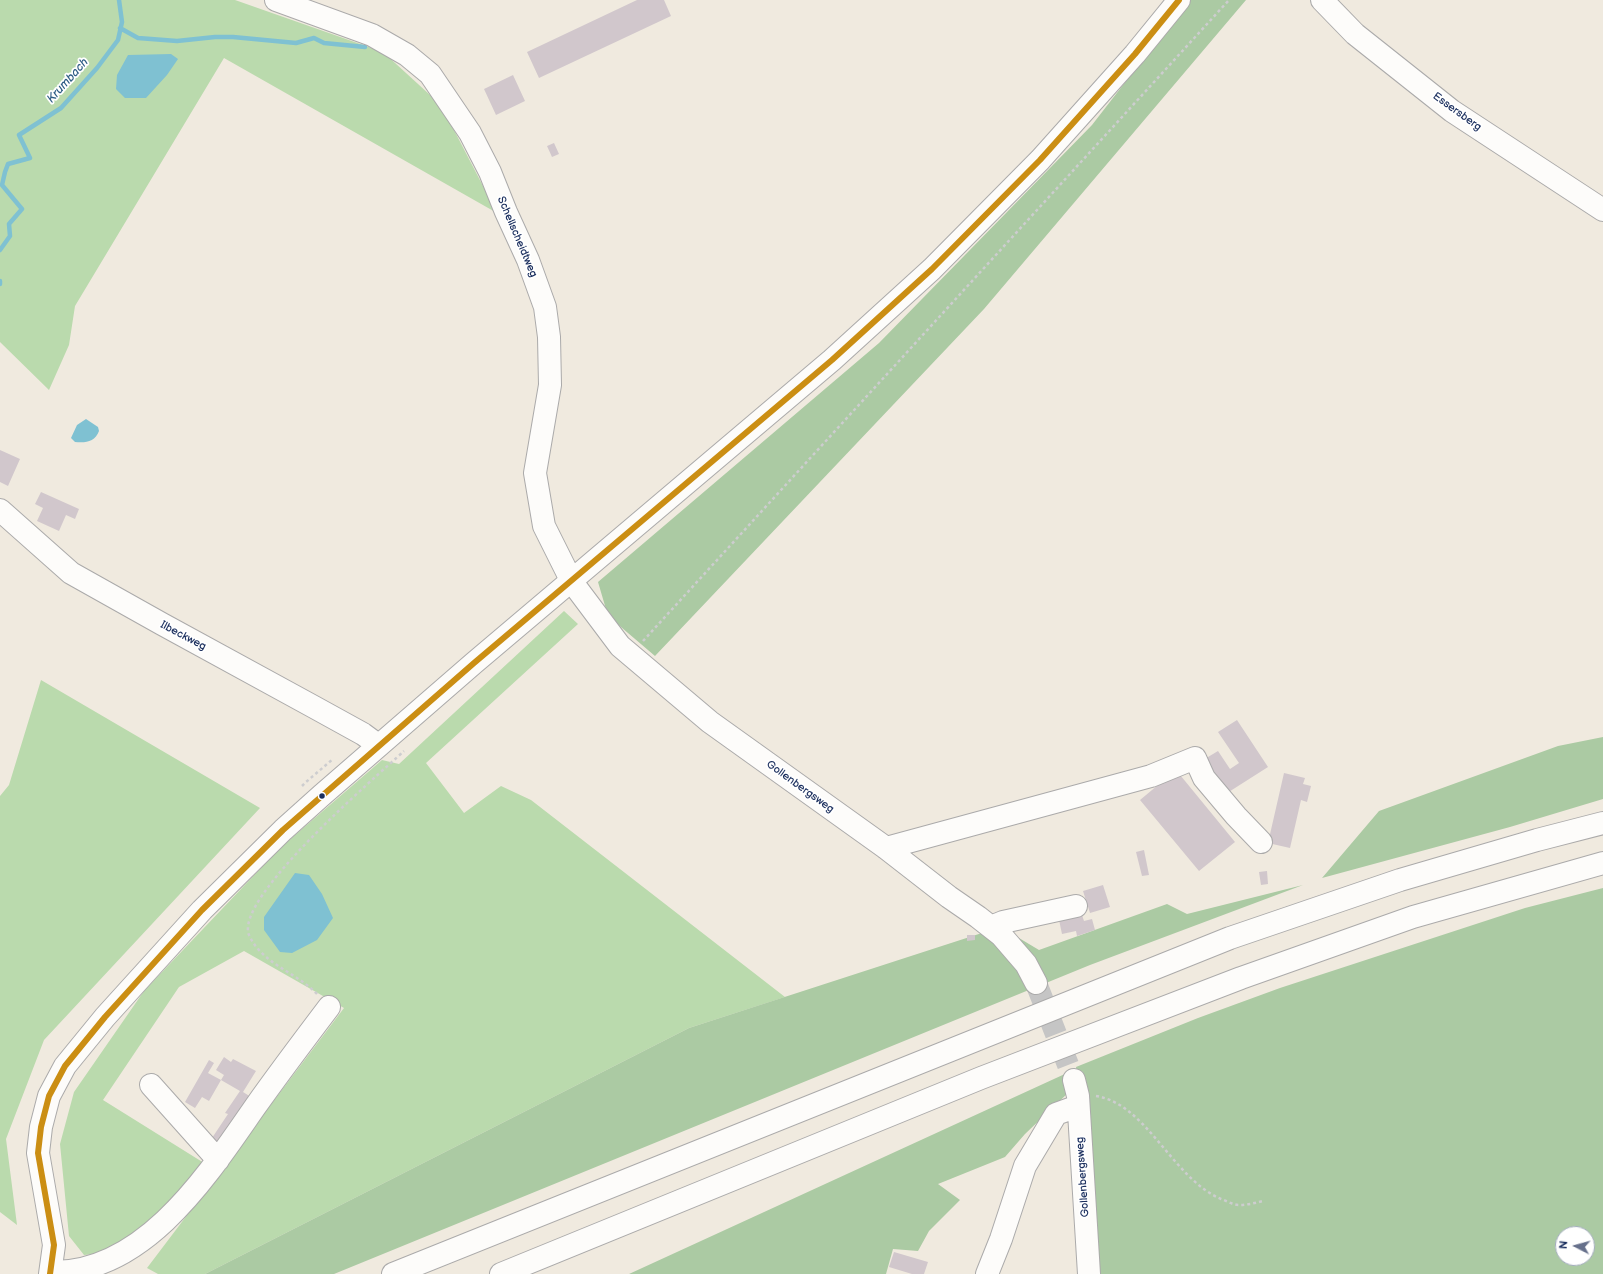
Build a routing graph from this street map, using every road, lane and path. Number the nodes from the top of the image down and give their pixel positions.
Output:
1 (276, 0) edge
2 (1179, 0) edge
3 (1229, 0) edge
4 (1322, 0) edge
5 (1603, 210) edge
6 (0, 510) edge
7 (572, 582) junction
8 (630, 655) junction
9 (378, 745) junction
10 (403, 751) dead end
11 (1603, 823) edge
12 (1261, 842) dead end
13 (886, 848) junction
14 (1603, 863) edge
15 (1076, 906) dead end
16 (991, 927) junction
17 (1036, 983) tunnel mouth
18 (329, 1007) joint
19 (151, 1085) dead end
20 (1077, 1094) junction
21 (218, 1160) junction
22 (1263, 1201) dead end
23 (50, 1273) edge
24 (393, 1274) edge
25 (501, 1274) edge
26 (988, 1274) edge
27 (1089, 1274) edge

1 - 7 main road, Schellscheidtweg
2 - 7 main road
3 - 8 path
4 - 5 main road, Essersberg
6 - 9 main road, Ilbeckweg
7 - 8 main road, Gollenbergsweg
7 - 9 main road
8 - 13 main road, Gollenbergsweg
9 - 23 main road
10 - 18 path
11 - 24 main road
12 - 13 main road
13 - 16 main road, Gollenbergsweg
14 - 25 main road
15 - 16 main road
16 - 17 main road, Gollenbergsweg
18 - 21 main road
19 - 21 main road
20 - 22 path
20 - 26 main road
20 - 27 main road, Gollenbergsweg
21 - 23 main road

